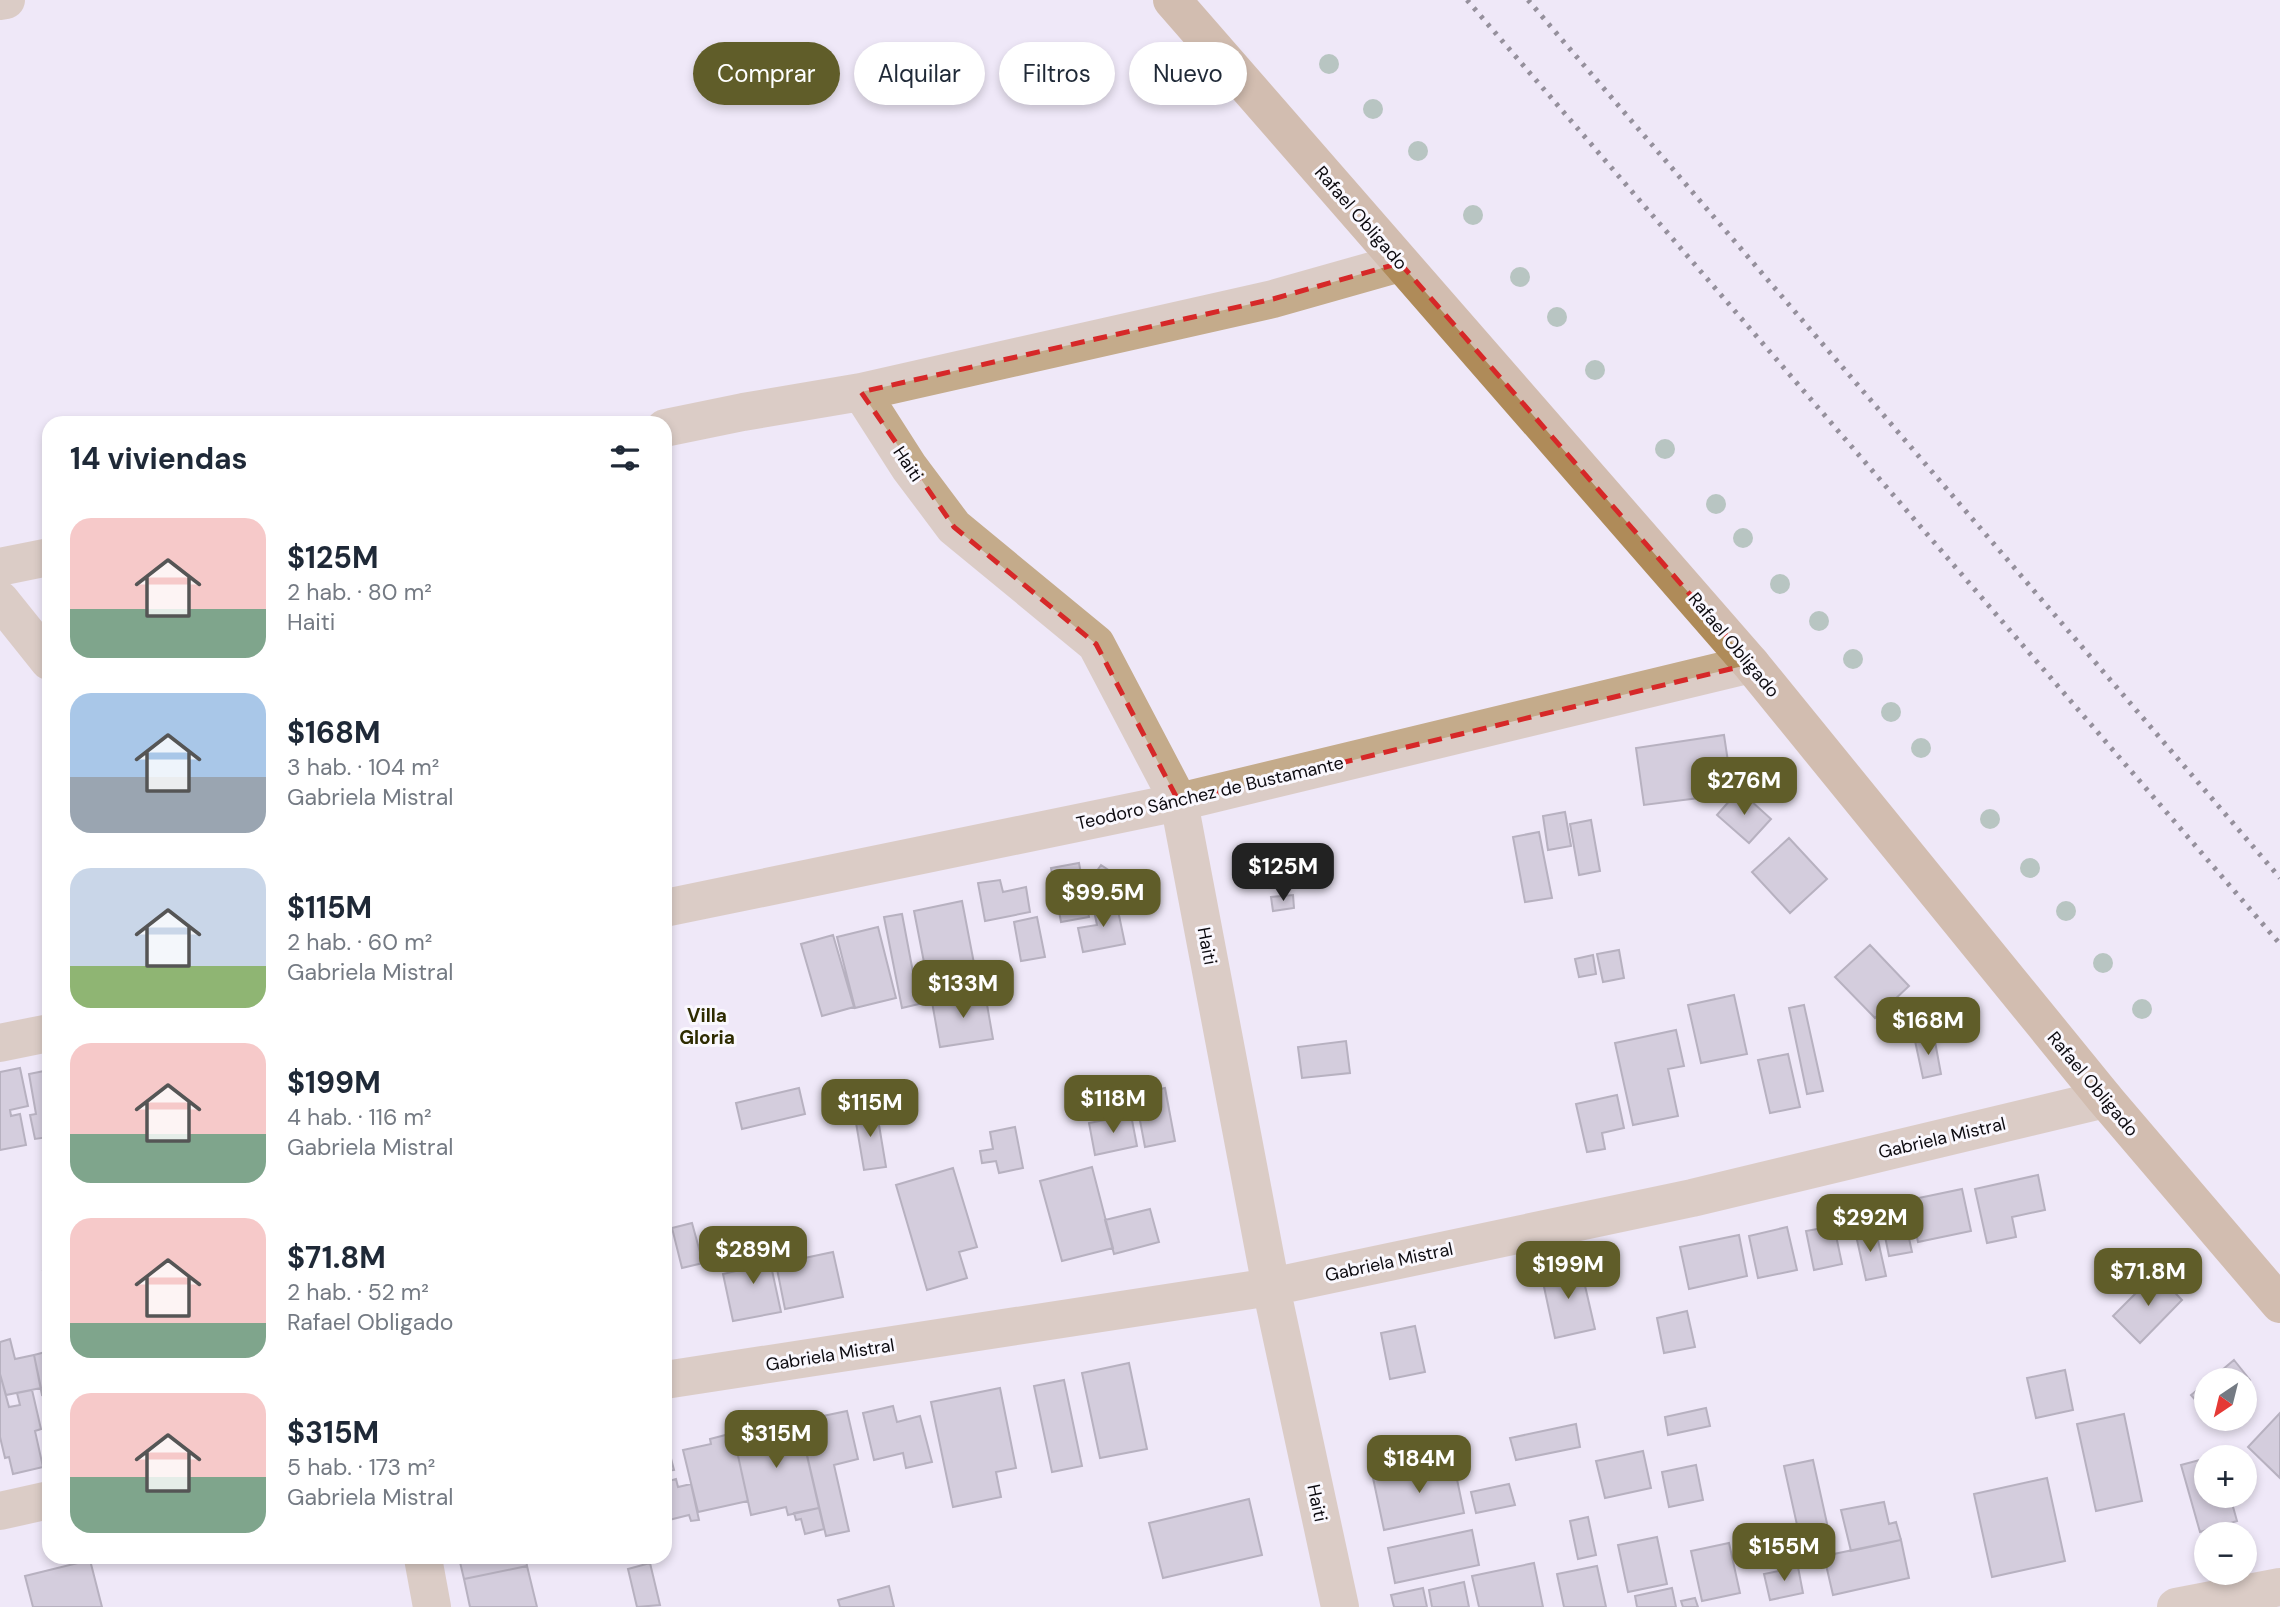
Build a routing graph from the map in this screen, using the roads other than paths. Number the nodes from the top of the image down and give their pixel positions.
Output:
1 (6, 0) edge
2 (1172, 0) edge
3 (0, 1) edge
4 (1400, 263) junction
5 (861, 392) junction
6 (672, 427) edge
7 (42, 558) edge
8 (0, 567) edge
9 (0, 600) edge
10 (42, 652) edge
11 (1751, 664) junction
12 (1180, 802) junction
13 (672, 907) edge
14 (42, 1034) edge
15 (0, 1043) edge
16 (2105, 1099) junction
17 (1271, 1287) junction
18 (2280, 1304) edge
19 (672, 1379) edge
20 (42, 1502) edge
21 (0, 1511) edge
22 (424, 1564) edge
23 (2270, 1595) edge
24 (432, 1607) edge
25 (1339, 1607) edge
26 (2176, 1607) edge

1 - 3 street
2 - 4 street, Rafael Obligado
4 - 5 street
4 - 11 street, Rafael Obligado
5 - 6 street
5 - 12 street, Haiti
7 - 8 street
9 - 10 street
11 - 12 street, Teodoro Sánchez de Bustamante
11 - 16 street, Rafael Obligado
12 - 13 street, Teodoro Sánchez de Bustamante
12 - 17 street, Haiti
14 - 15 street
16 - 17 street, Gabriela Mistral
16 - 18 street, Rafael Obligado
17 - 19 street, Gabriela Mistral
17 - 25 street, Haiti
20 - 21 street
22 - 24 street
23 - 26 street

